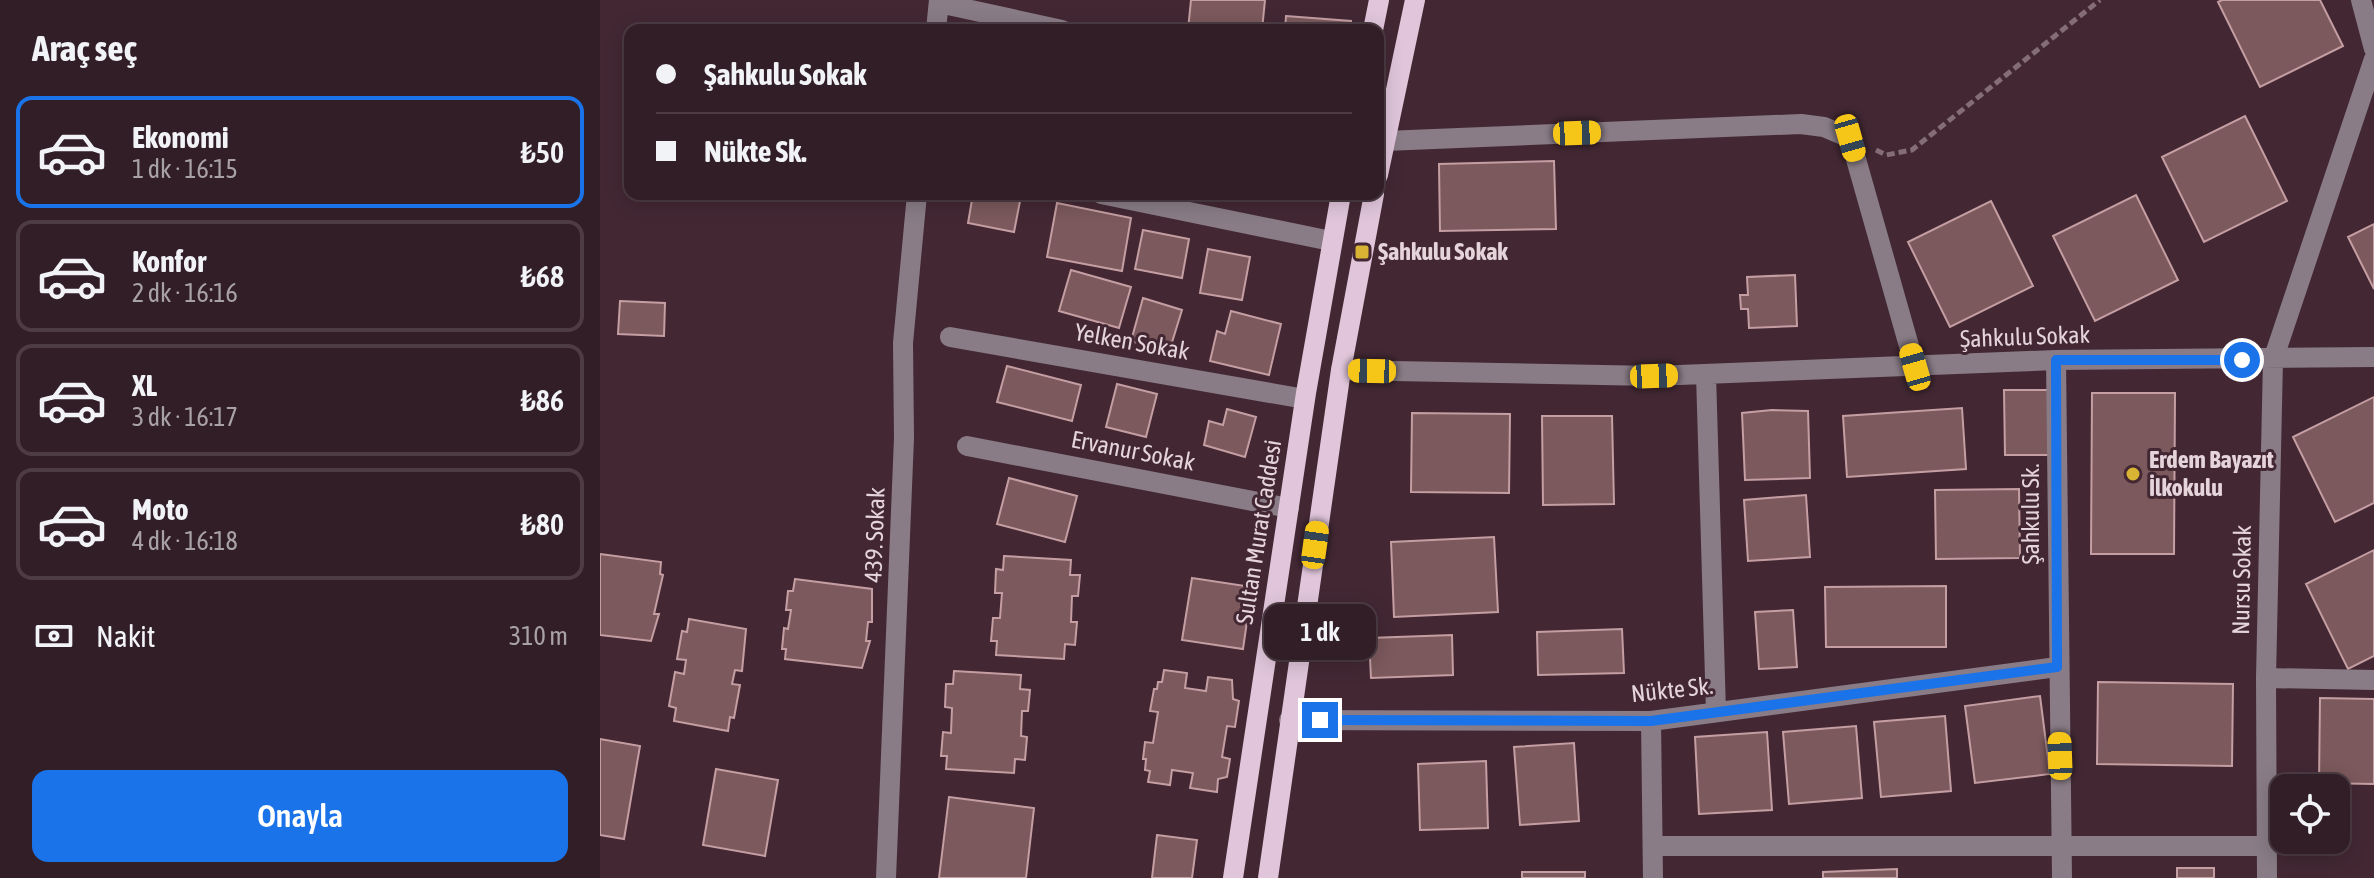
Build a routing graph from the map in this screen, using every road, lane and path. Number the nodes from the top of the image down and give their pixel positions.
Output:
1 (1379, 0) edge
2 (1415, 0) edge
3 (2100, 0) edge
4 (2361, 0) edge
5 (939, 2) edge
6 (937, 24) edge
7 (1036, 24) edge
8 (1374, 24) edge
9 (2374, 49) edge
10 (2374, 59) edge
11 (1850, 138) junction
12 (1385, 141) junction
13 (1384, 146) edge
14 (916, 200) edge
15 (1130, 200) edge
16 (1340, 200) edge
17 (1373, 200) edge
18 (1331, 241) junction
19 (950, 337) dead end
20 (2374, 357) edge
21 (2056, 360) junction
22 (2273, 360) junction
23 (1915, 367) junction
24 (1341, 370) junction
25 (1706, 374) junction
26 (1305, 399) junction
27 (967, 446) dead end
28 (1289, 508) junction
29 (2057, 667) junction
30 (2266, 678) junction
31 (2374, 680) edge
32 (1716, 712) junction
33 (1289, 720) junction
34 (1651, 721) junction
35 (2063, 844) junction
36 (1653, 846) junction
37 (2266, 846) junction
38 (886, 878) edge
39 (1233, 878) edge
40 (1268, 878) edge
41 (1653, 878) edge
42 (2062, 878) edge
43 (2267, 878) edge

1 - 8 main road
2 - 12 main road
3 - 11 path
4 - 9 street
5 - 6 street
5 - 7 street
10 - 22 street, Nursu Sokak
11 - 12 street
11 - 23 street
12 - 13 main road
14 - 38 street, 439. Sokak
15 - 18 street
16 - 18 main road, Sultan Murat Caddesi
17 - 24 main road
18 - 26 main road, Sultan Murat Caddesi
19 - 26 street, Yelken Sokak
20 - 22 street, Şahkulu Sokak
21 - 22 street, Şahkulu Sokak
21 - 23 street, Şahkulu Sokak
21 - 29 street, Şahkulu Sk.
22 - 30 street, Nursu Sokak
23 - 25 street, Şahkulu Sokak
24 - 25 street, Şahkulu Sokak
24 - 33 main road
25 - 32 street
26 - 28 main road, Sultan Murat Caddesi
27 - 28 street, Ervanur Sokak
28 - 39 main road, Sultan Murat Caddesi
29 - 32 street, Nükte Sk.
29 - 35 street, Şahkulu Sk.
30 - 31 street
30 - 37 street, Nursu Sokak
32 - 34 street, Nükte Sk.
33 - 34 street, Nükte Sk.
33 - 40 main road
34 - 36 street
35 - 36 street
35 - 37 street
35 - 42 street, Şahkulu Sk.
36 - 41 street
37 - 43 street, Nursu Sokak

